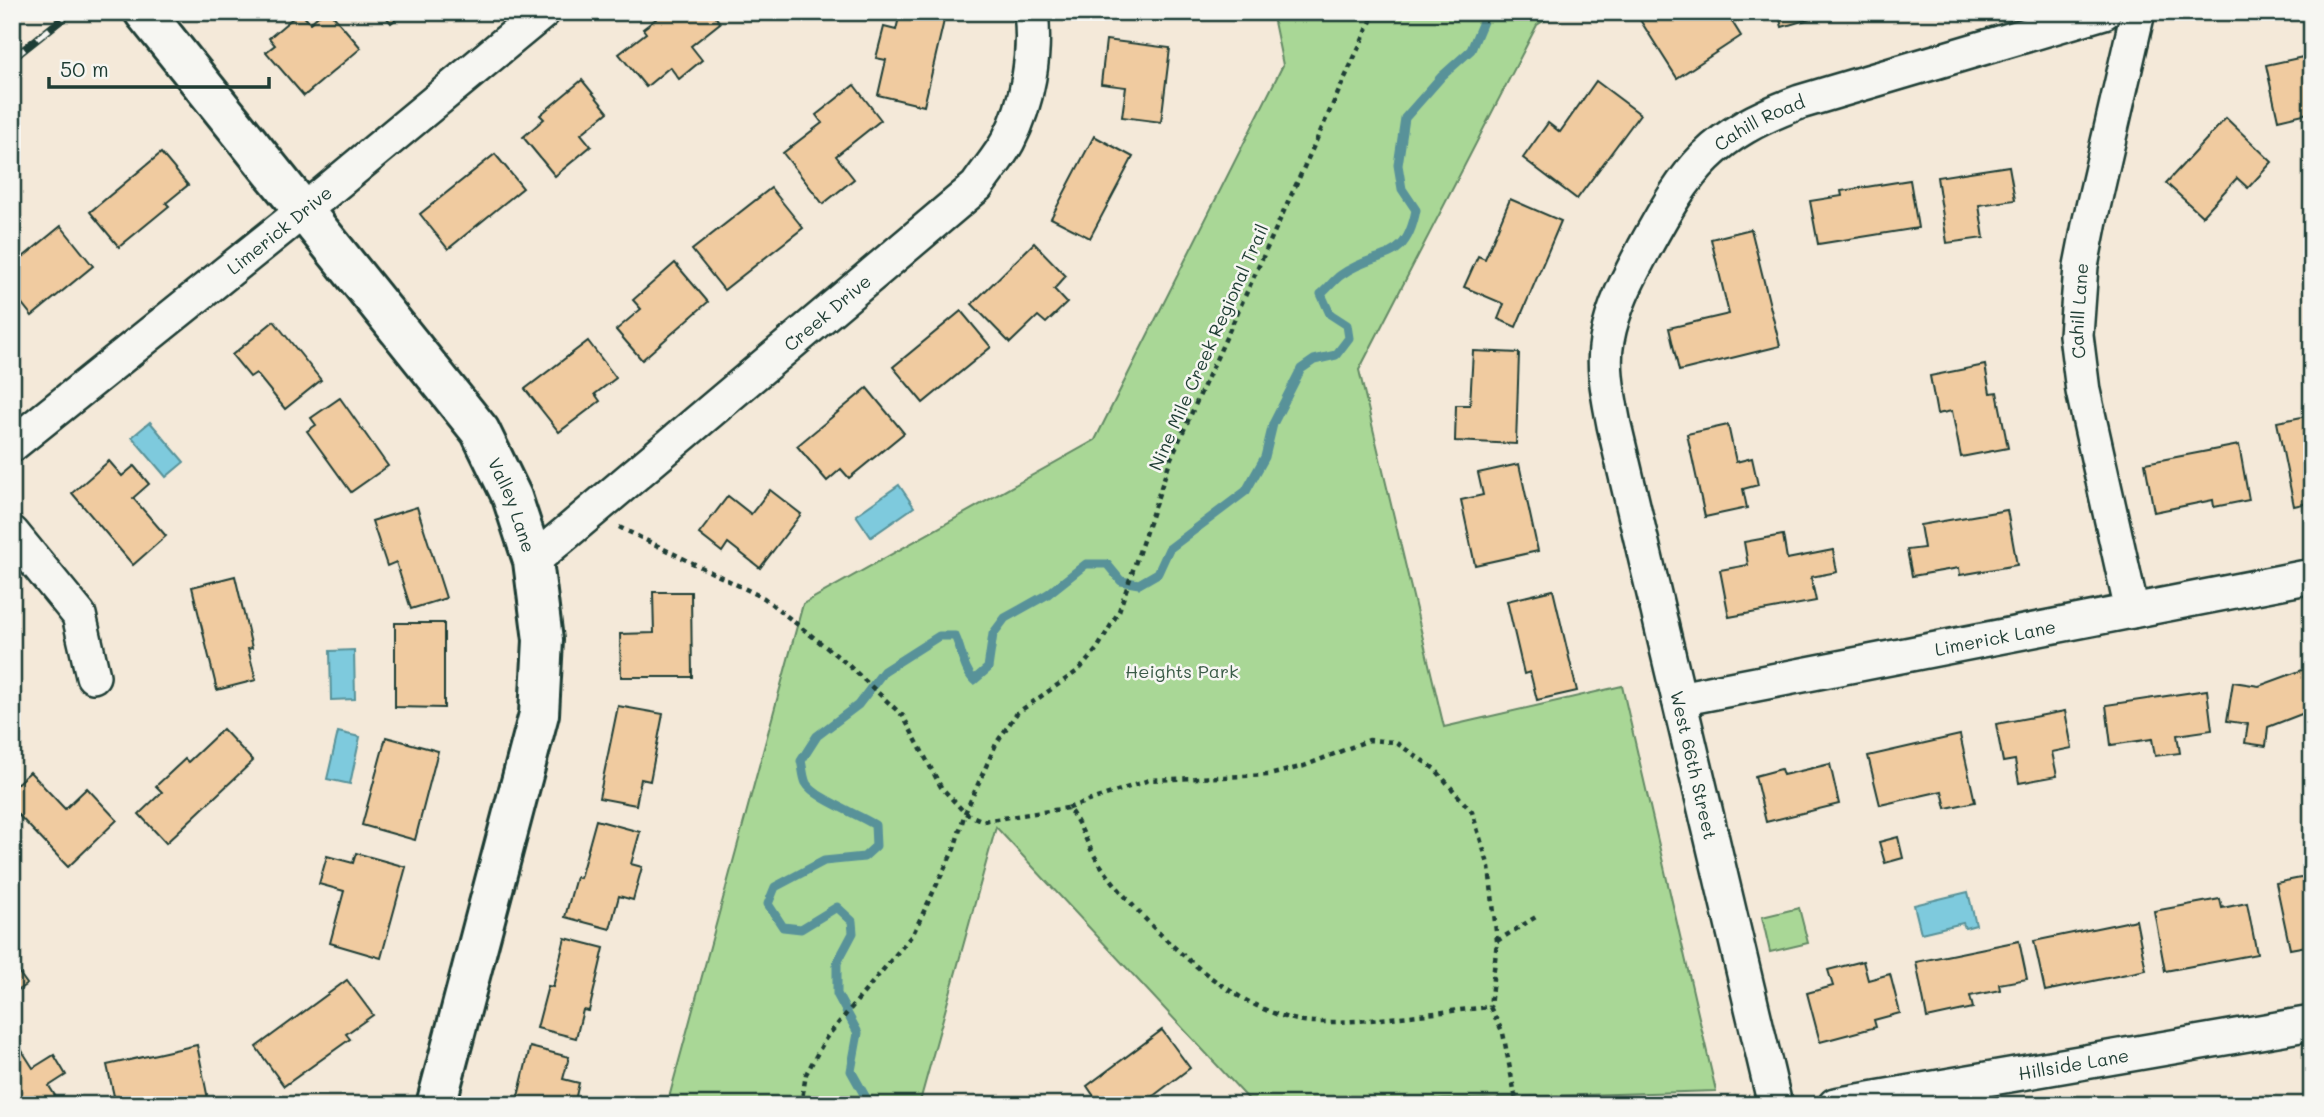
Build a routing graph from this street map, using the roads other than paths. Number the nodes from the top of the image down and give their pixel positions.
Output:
1 (145, 12) edge
2 (543, 12) edge
3 (1031, 12) edge
4 (2104, 12) edge
5 (2138, 12) edge
6 (303, 211) junction
7 (1614, 425) joint
8 (12, 445) edge
9 (12, 533) edge
10 (533, 561) junction
11 (2312, 576) edge
12 (2132, 611) junction
13 (93, 676) dead end
14 (1679, 699) junction
15 (2312, 1023) edge
16 (436, 1105) edge
17 (1775, 1105) edge
18 (1835, 1105) edge

1 - 6 street, Valley Lane
2 - 6 street, Limerick Drive
3 - 10 street, Creek Drive
4 - 7 street, Cahill Road
5 - 12 street, Cahill Lane
6 - 8 street, Limerick Drive
6 - 10 street, Valley Lane
7 - 14 street, West 66th Street
9 - 13 street
10 - 16 street, Valley Lane
11 - 12 street, Limerick Lane
12 - 14 street, Limerick Lane
14 - 17 street, West 66th Street
15 - 18 street, Hillside Lane

